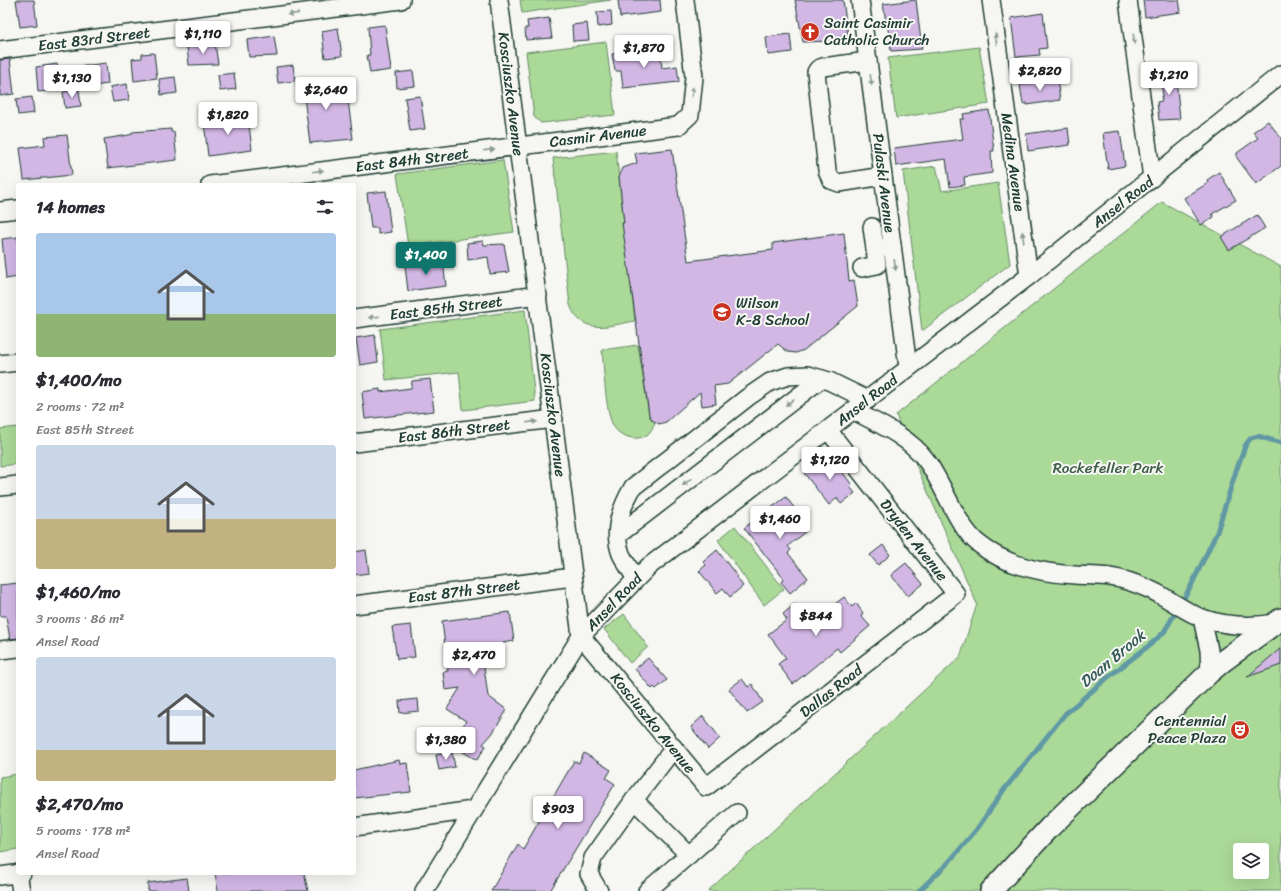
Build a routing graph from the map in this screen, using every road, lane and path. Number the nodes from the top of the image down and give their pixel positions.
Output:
1 (401, 0) edge
2 (499, 0) edge
3 (685, 0) edge
4 (860, 0) edge
5 (991, 0) edge
6 (1128, 0) edge
7 (0, 50) edge
8 (868, 61) junction
9 (1281, 74) edge
10 (518, 146) junction
11 (883, 176) junction
12 (1152, 178) junction
13 (226, 183) edge
14 (16, 209) edge
15 (0, 211) edge
16 (872, 227) dead end
17 (892, 246) junction
18 (875, 249) junction
19 (862, 268) dead end
20 (1029, 276) junction
21 (538, 295) junction
22 (356, 319) edge
23 (16, 362) edge
24 (0, 364) edge
25 (908, 367) junction
26 (821, 379) junction
27 (868, 400) junction
28 (854, 410) junction
29 (554, 419) junction
30 (828, 430) junction
31 (356, 444) edge
32 (16, 485) edge
33 (0, 487) edge
34 (618, 535) junction
35 (573, 577) junction
36 (636, 579) junction
37 (956, 594) joint
38 (356, 605) edge
39 (1196, 615) junction
40 (1279, 621) edge
41 (581, 636) junction
42 (16, 648) edge
43 (0, 650) edge
44 (1210, 672) junction
45 (674, 748) junction
46 (706, 787) joint
47 (634, 800) junction
48 (473, 810) junction
49 (736, 813) dead end
50 (356, 827) edge
51 (689, 855) junction
52 (16, 874) edge
53 (18, 875) edge
54 (0, 876) edge
55 (21, 891) edge
56 (424, 891) edge
57 (599, 891) edge
58 (647, 891) edge
59 (991, 891) edge

1 -> 7 street, East 83rd Street
2 - 10 street, Kosciuszko Avenue
10 -> 3 street, Casmir Avenue
4 - 8 street, Pulaski Avenue
20 -> 5 street, Medina Avenue
6 -> 12 street
8 -> 11 street, Pulaski Avenue
8 - 11 street
9 - 12 street, Ansel Road
13 -> 10 street, East 84th Street
10 - 21 street, Kosciuszko Avenue
11 - 17 street, Pulaski Avenue
12 - 20 street, Ansel Road
14 - 15 street
16 - 18 street
17 - 18 street
17 -> 25 street, Pulaski Avenue
18 - 19 street
20 - 25 street, Ansel Road
21 -> 22 street, East 85th Street
21 - 29 street, Kosciuszko Avenue
23 - 24 street
25 - 27 street, Ansel Road
26 - 27 street
26 -> 34 street
26 - 34 street
27 - 28 street, Ansel Road
28 - 30 street, Ansel Road
28 - 39 street
31 -> 29 street, East 86th Street
29 - 35 street, Kosciuszko Avenue
30 - 36 street, Ansel Road
30 - 37 street, Dryden Avenue
32 - 33 street
34 - 36 street
35 - 38 street, East 87th Street
35 - 41 street, Kosciuszko Avenue
36 - 41 street, Ansel Road
37 - 46 street, Dallas Road
39 - 40 street
39 - 44 street
40 - 44 main road
41 - 45 street, Kosciuszko Avenue
41 - 48 street, Ansel Road
42 - 43 street
44 - 59 main road
45 - 46 street, Kosciuszko Avenue
45 - 47 street
47 - 51 street
47 - 57 street
48 - 50 street
48 - 56 street, Ansel Road
49 - 51 street
51 - 58 street
52 - 54 street
53 - 55 street

